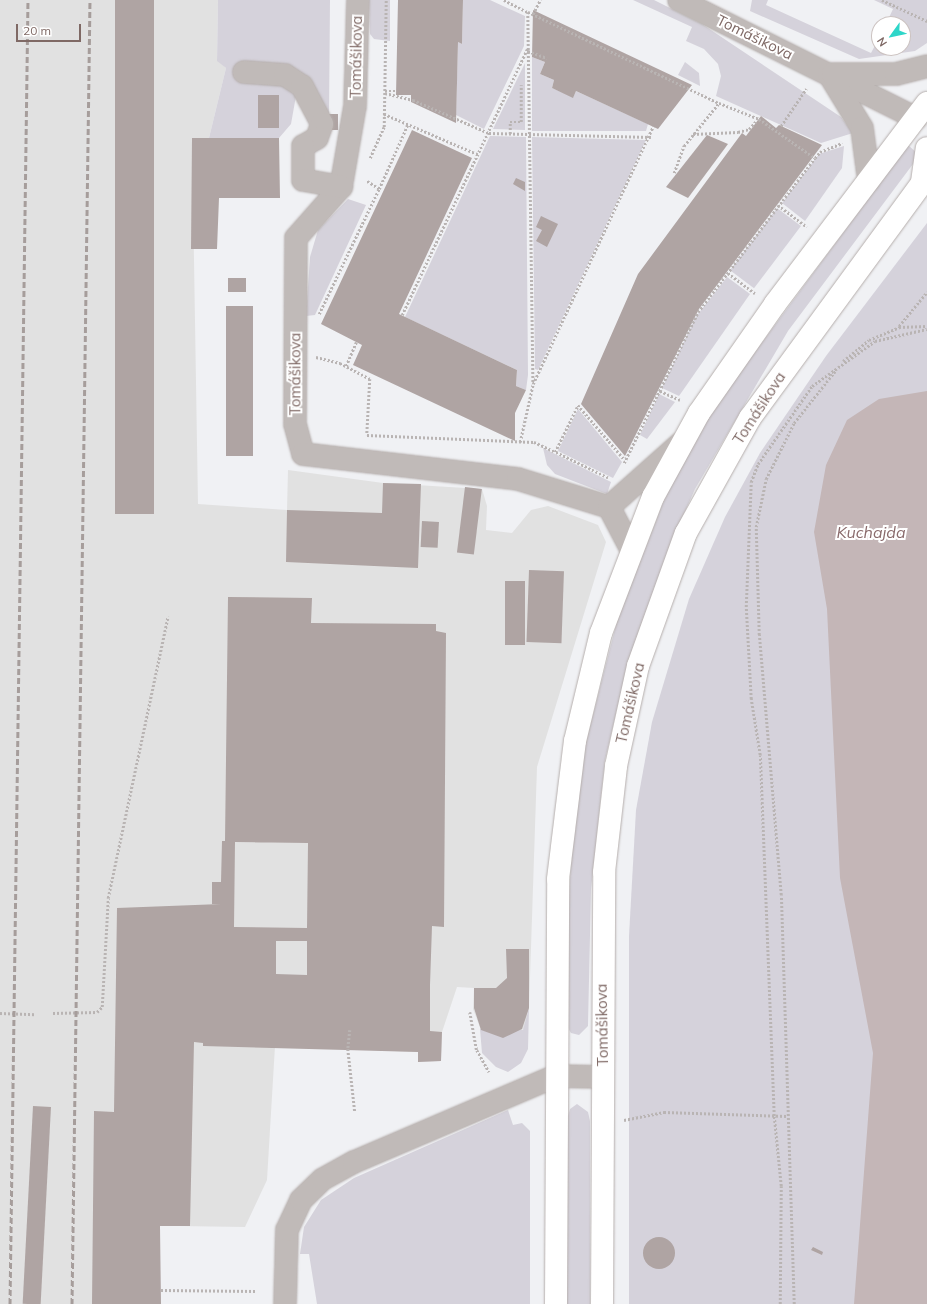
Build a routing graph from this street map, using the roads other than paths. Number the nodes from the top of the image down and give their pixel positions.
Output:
1 (358, 0) edge
2 (679, 0) edge
3 (927, 66) edge
4 (244, 72) dead end
5 (825, 72) junction
6 (924, 119) edge
7 (927, 148) edge
8 (925, 179) edge
9 (869, 180) junction
10 (341, 187) junction
11 (684, 440) junction
12 (609, 507) junction
13 (631, 548) junction
14 (556, 1076) junction
15 (602, 1078) junction
16 (285, 1304) edge
17 (556, 1304) edge
18 (602, 1304) edge

1 - 10 street, Tomášikova
2 - 5 street, Tomášikova
3 - 5 street, Tomášikova
4 - 10 street
5 - 6 street, Tomášikova
5 - 9 street
6 - 9 main road, Tomášikova
7 - 8 main road, Tomášikova
8 - 15 main road, Tomášikova
9 - 11 main road, Tomášikova
10 - 12 street, Tomášikova
11 - 12 street, Tomášikova
11 - 13 main road, Tomášikova
12 - 13 street
13 - 14 main road, Tomášikova
14 - 15 street
14 - 16 street
14 - 17 main road, Tomášikova
15 - 18 main road, Tomášikova

